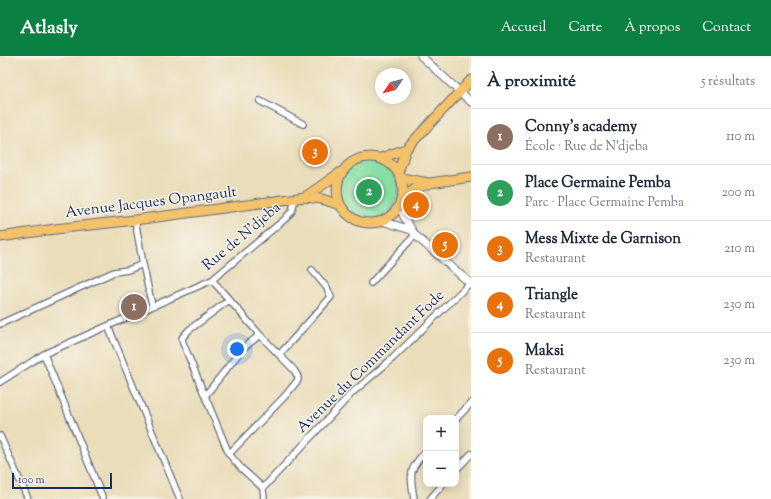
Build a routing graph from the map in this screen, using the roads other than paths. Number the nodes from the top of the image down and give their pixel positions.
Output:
1 (421, 56) edge
2 (471, 80) edge
3 (460, 92) junction
4 (260, 101) dead end
5 (471, 102) edge
6 (303, 124) dead end
7 (406, 149) junction
8 (381, 158) junction
9 (341, 172) junction
10 (400, 175) junction
11 (471, 177) edge
12 (430, 183) junction
13 (305, 197) junction
14 (295, 198) junction
15 (400, 203) junction
16 (340, 205) junction
17 (135, 220) junction
18 (382, 221) junction
19 (413, 232) junction
20 (0, 238) edge
21 (143, 264) junction
22 (312, 270) dead end
23 (212, 280) junction
24 (370, 283) dead end
25 (471, 283) edge
26 (229, 300) junction
27 (152, 306) junction
28 (0, 324) edge
29 (108, 326) junction
30 (260, 335) junction
31 (44, 354) junction
32 (279, 355) junction
33 (0, 382) edge
34 (204, 396) junction
35 (471, 403) edge
36 (459, 416) edge
37 (0, 436) edge
38 (229, 454) junction
39 (471, 454) edge
40 (423, 455) edge
41 (459, 467) edge
42 (440, 487) edge
43 (263, 488) junction
44 (28, 499) edge
45 (103, 499) edge
46 (180, 499) edge
47 (264, 499) edge
48 (414, 499) edge
49 (430, 499) edge

1 - 3 street
2 - 3 main road
3 - 5 street
3 - 7 main road
4 - 6 street
7 - 8 main road
7 - 10 main road
8 - 9 main road
8 - 10 main road
9 - 13 main road
9 - 16 main road
10 - 12 main road
10 - 15 main road
11 - 12 main road
12 - 15 main road
13 - 14 main road, Avenue Jacques Opangault
13 - 16 main road
14 - 17 main road, Avenue Jacques Opangault
14 - 23 street, Rue de N'djeba
15 - 18 main road
15 - 19 street
16 - 18 main road
17 - 20 main road, Avenue Jacques Opangault
17 - 21 street
18 - 19 street
19 - 24 street
19 - 25 street
21 - 27 street
21 - 28 street
22 - 32 street
23 - 26 street
23 - 27 street, Rue de N'djeba
25 - 43 street, Avenue du Commandant Fode
26 - 30 street
26 - 34 street
27 - 29 street, Rue de N'djeba
29 - 31 street, Rue de N'djeba
29 - 46 street
30 - 32 street
30 - 34 street
31 - 33 street, Rue de N'djeba
31 - 45 street
32 - 38 street
34 - 38 street
35 - 36 street
37 - 44 street
38 - 43 street
39 - 41 street
40 - 48 street
42 - 49 street
43 - 47 street

